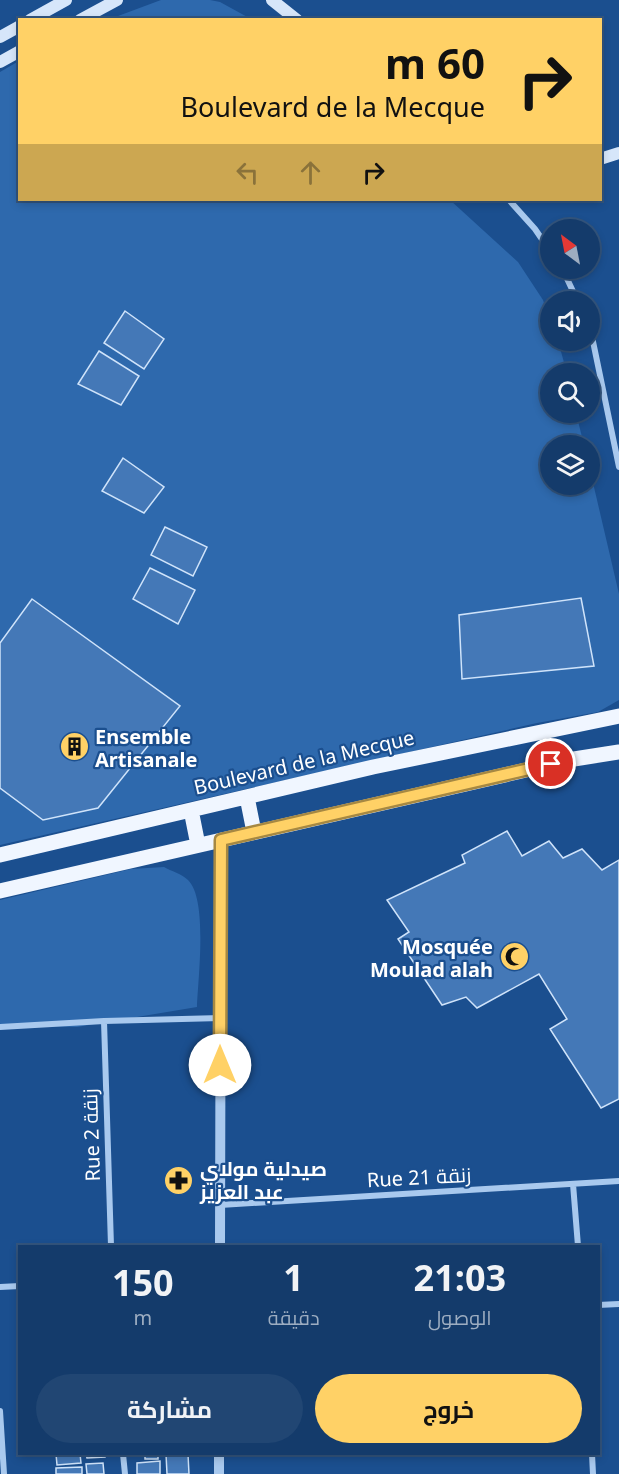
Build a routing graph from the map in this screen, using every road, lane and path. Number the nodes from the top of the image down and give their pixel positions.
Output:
1 (66, 0) edge
2 (117, 0) edge
3 (272, 0) edge
4 (36, 18) edge
5 (84, 18) edge
6 (294, 18) edge
7 (18, 27) edge
8 (0, 37) edge
9 (18, 52) edge
10 (0, 62) edge
11 (619, 153) edge
12 (602, 158) edge
13 (510, 201) edge
14 (540, 236) edge
15 (595, 351) edge
16 (619, 467) edge
17 (619, 716) edge
18 (619, 752) edge
19 (247, 797) junction
20 (191, 810) junction
21 (254, 832) junction
22 (221, 840) junction
23 (198, 845) junction
24 (0, 855) edge
25 (0, 891) edge
26 (221, 1018) junction
27 (104, 1022) junction
28 (0, 1027) edge
29 (619, 1181) edge
30 (573, 1184) junction
31 (220, 1205) junction
32 (111, 1245) edge
33 (220, 1245) edge
34 (578, 1245) edge
35 (18, 1286) edge
36 (0, 1287) edge
37 (619, 1304) edge
38 (600, 1305) edge
39 (0, 1411) edge
40 (123, 1455) edge
41 (219, 1455) edge
42 (592, 1455) edge
43 (4, 1474) edge
44 (125, 1474) edge
45 (219, 1474) edge
46 (593, 1474) edge

1 - 4 main road
2 - 5 main road
3 - 6 main road
7 - 8 main road
9 - 10 main road
11 - 12 main road
13 - 14 street
15 - 16 street
17 - 19 main road, Boulevard de la Mecque
18 - 21 main road
19 - 20 main road, Boulevard de la Mecque
19 - 21 main road
20 - 23 main road
20 - 24 main road, Boulevard de la Mecque
21 - 22 main road
22 - 23 main road
22 - 26 street
23 - 25 main road
26 - 27 street
26 - 31 street
27 - 28 street
27 - 32 street, Rue 2 زنقة
29 - 30 street, Rue 21 زنقة
30 - 31 street, Rue 21 زنقة
30 - 34 street
31 - 33 street
35 - 36 street
37 - 38 street
39 - 43 street
40 - 44 street
41 - 45 street
42 - 46 street

